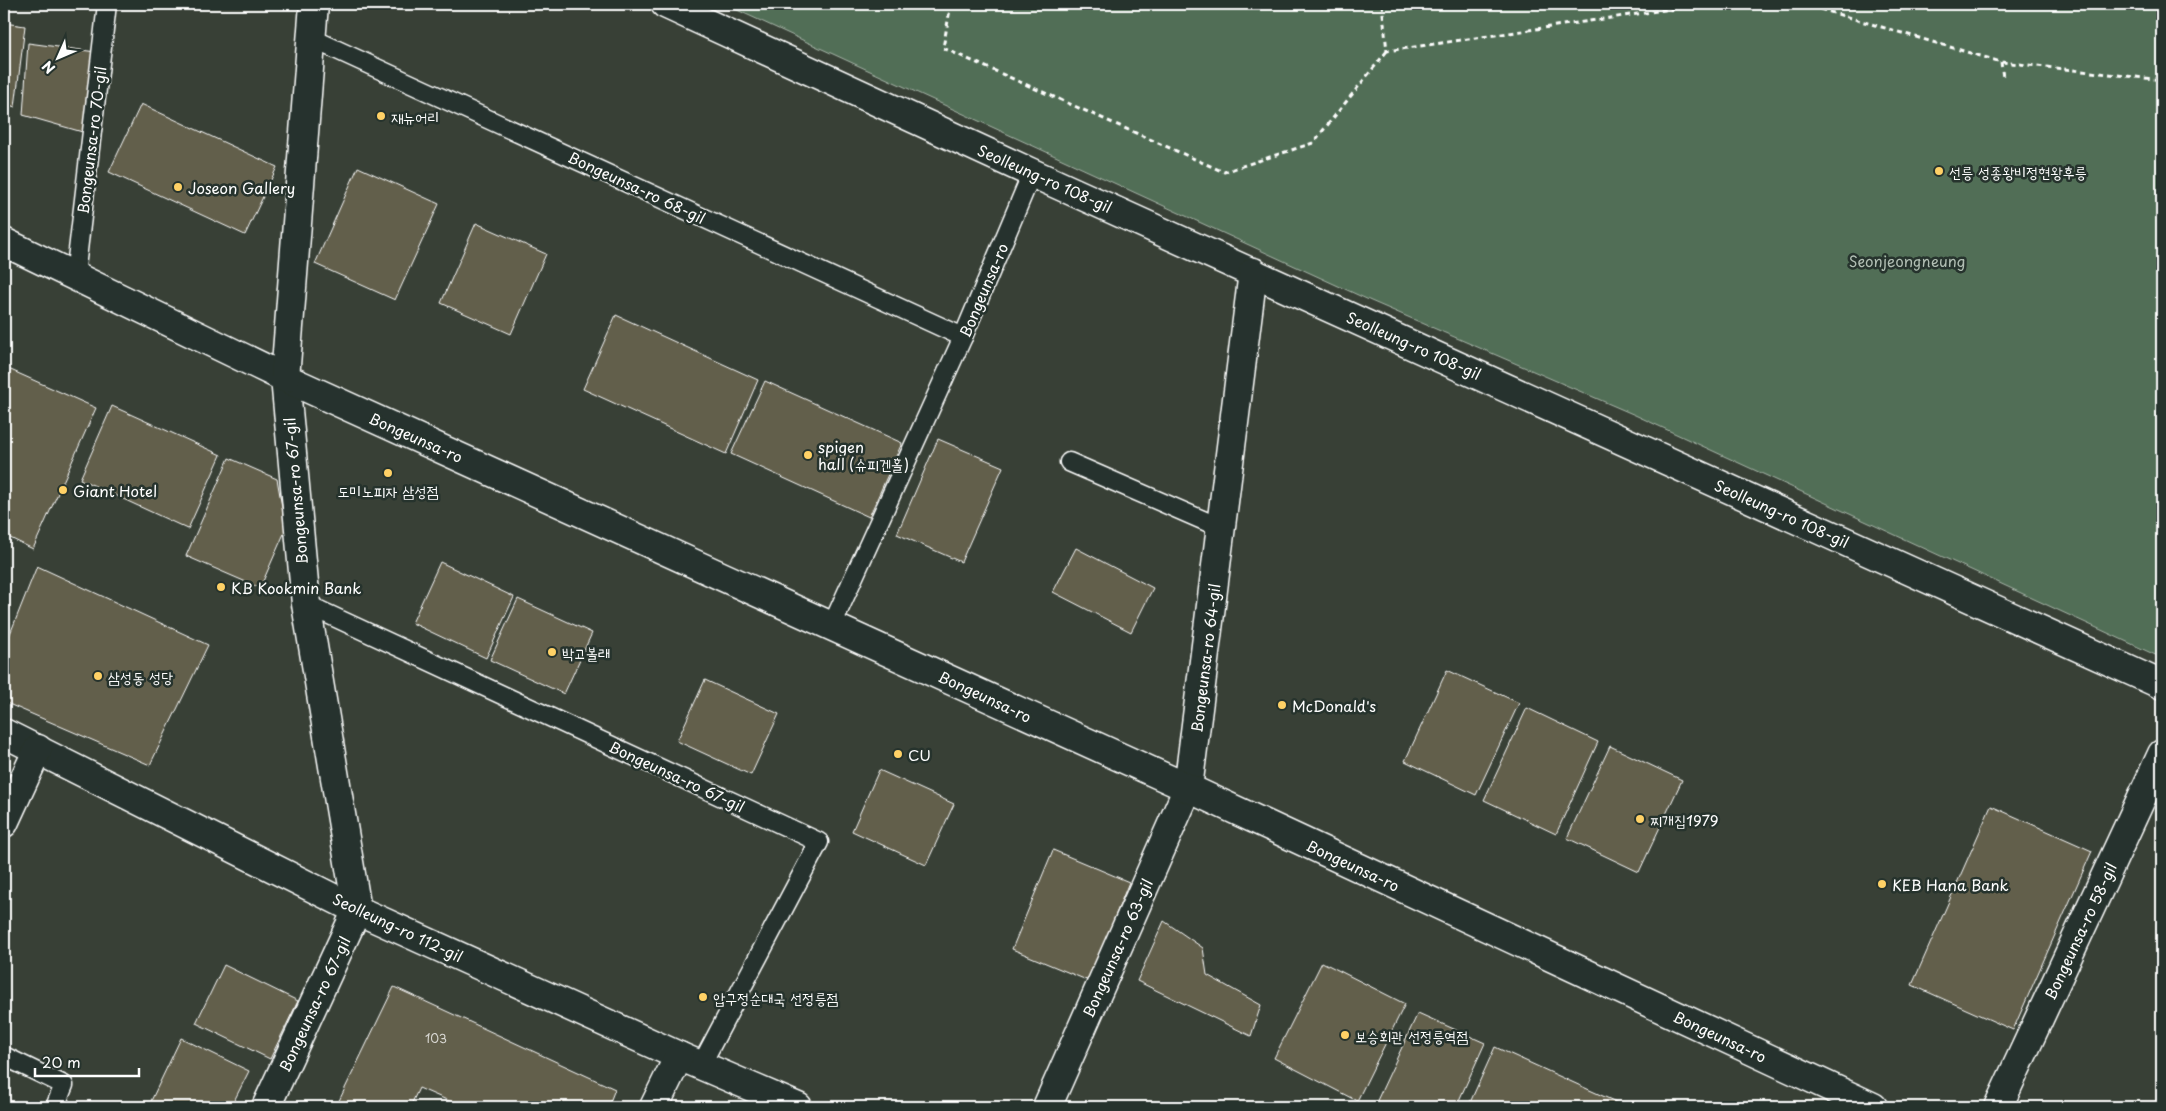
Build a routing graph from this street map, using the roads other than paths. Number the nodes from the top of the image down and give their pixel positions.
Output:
1 (107, 4) edge
2 (314, 4) edge
3 (665, 4) edge
4 (311, 38) junction
5 (1032, 173) junction
6 (4, 242) edge
7 (1253, 272) junction
8 (75, 276) junction
9 (963, 337) junction
10 (285, 378) junction
11 (1069, 462) dead end
12 (1221, 528) junction
13 (306, 604) junction
14 (832, 625) junction
15 (2162, 685) edge
16 (4, 733) edge
17 (38, 749) junction
18 (2162, 754) edge
19 (1188, 788) junction
20 (4, 823) edge
21 (357, 910) junction
22 (4, 1056) edge
23 (690, 1060) junction
24 (55, 1107) edge
25 (266, 1107) edge
26 (654, 1107) edge
27 (798, 1107) edge
28 (1046, 1107) edge
29 (1873, 1107) edge
30 (1998, 1107) edge

1 - 8 lane, Bongeunsa-ro 70-gil
2 - 4 street
3 - 5 street, Seolleung-ro 108-gil
4 - 9 lane, Bongeunsa-ro 68-gil
4 - 10 street
5 - 7 street, Seolleung-ro 108-gil
5 - 9 lane, Bongeunsa-ro
6 - 8 street, Bongeunsa-ro
7 - 12 street, Bongeunsa-ro 64-gil
7 - 15 street, Seolleung-ro 108-gil
8 - 10 street, Bongeunsa-ro
9 - 14 lane, Bongeunsa-ro
10 - 13 street, Bongeunsa-ro 67-gil
10 - 14 street, Bongeunsa-ro
11 - 12 lane
12 - 19 street, Bongeunsa-ro 64-gil
13 - 21 street, Bongeunsa-ro 67-gil
13 - 23 lane, Bongeunsa-ro 67-gil
14 - 19 street, Bongeunsa-ro
16 - 17 street, Seolleung-ro 112-gil
17 - 20 street
17 - 21 street, Seolleung-ro 112-gil
18 - 30 street, Bongeunsa-ro 58-gil
19 - 28 street, Bongeunsa-ro 63-gil
19 - 29 street, Bongeunsa-ro
21 - 23 street, Seolleung-ro 112-gil
21 - 25 street, Bongeunsa-ro 67-gil
22 - 24 lane
23 - 26 street
23 - 27 street, Seolleung-ro 112-gil

